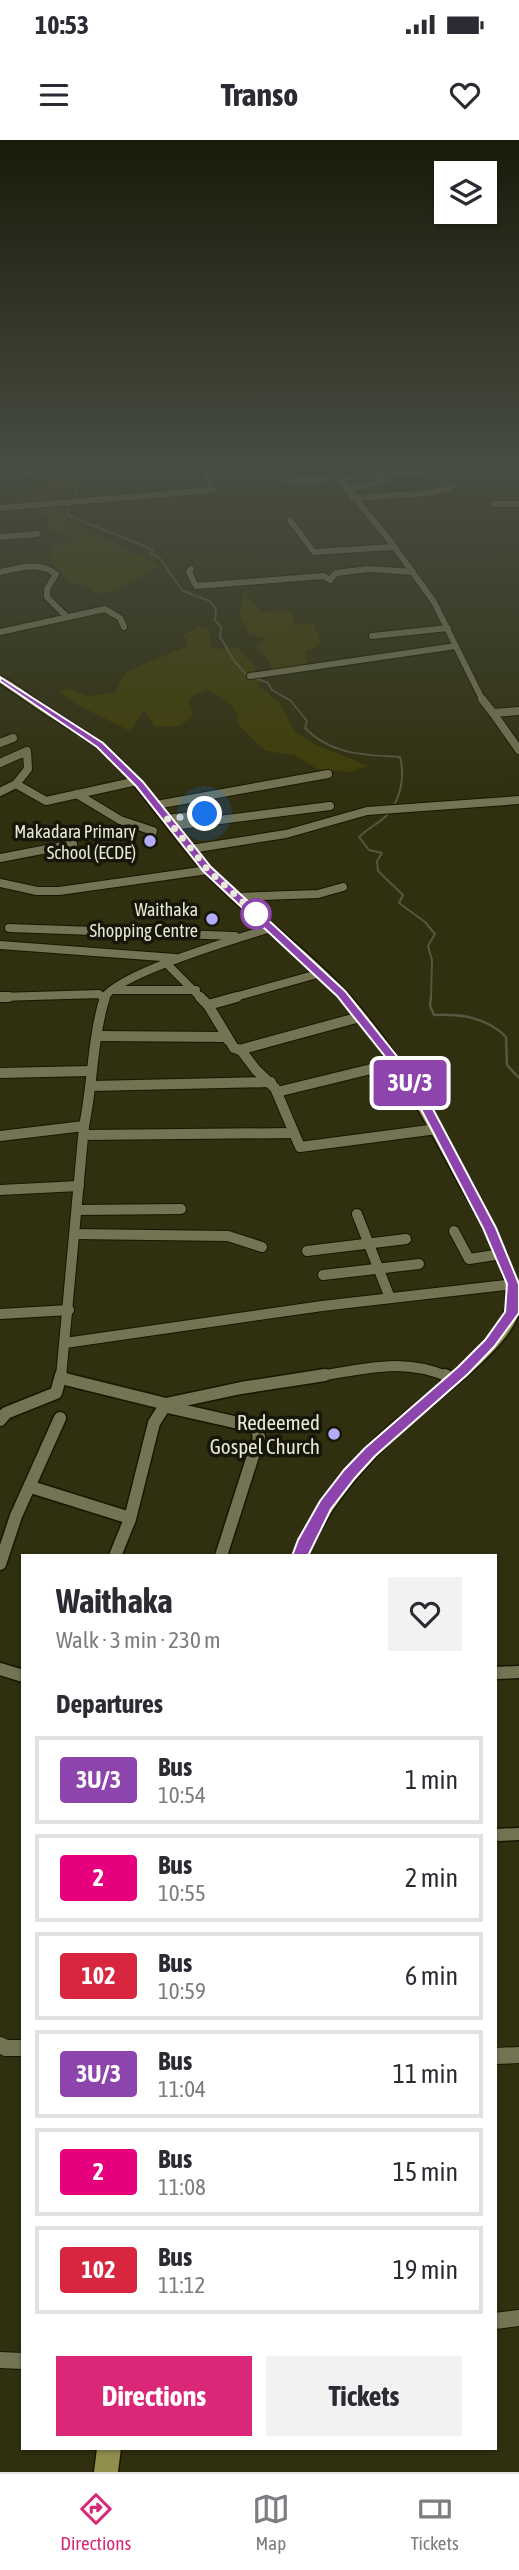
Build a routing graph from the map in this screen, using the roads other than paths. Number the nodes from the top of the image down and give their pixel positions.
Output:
1 (56, 575) edge
2 (190, 575) edge
3 (334, 575) edge
4 (415, 575) edge
5 (68, 617) junction
6 (124, 627) dead end
7 (448, 628) junction
8 (0, 632) edge
9 (372, 636) dead end
10 (456, 646) junction
11 (250, 676) dead end
12 (0, 679) edge
13 (519, 711) edge
14 (493, 713) junction
15 (13, 738) dead end
16 (0, 743) edge
17 (518, 747) edge
18 (0, 763) edge
19 (328, 774) dead end
20 (137, 781) junction
21 (16, 784) junction
22 (0, 792) edge
23 (78, 794) junction
24 (519, 800) edge
25 (156, 805) junction
26 (330, 806) dead end
27 (205, 814) dead end
28 (169, 823) junction
29 (151, 837) dead end
30 (73, 844) dead end
31 (191, 849) junction
32 (0, 858) edge
33 (208, 870) junction
34 (0, 883) edge
35 (343, 887) dead end
36 (237, 897) junction
37 (9, 928) dead end
38 (271, 928) junction
39 (242, 936) junction
40 (0, 945) edge
41 (181, 958) junction
42 (167, 964) junction
43 (321, 973) junction
44 (196, 990) junction
45 (106, 994) junction
46 (0, 997) edge
47 (208, 1005) junction
48 (360, 1017) junction
49 (98, 1036) junction
50 (228, 1040) junction
51 (239, 1050) junction
52 (396, 1063) junction
53 (90, 1071) junction
54 (0, 1073) edge
55 (271, 1082) junction
56 (92, 1086) junction
57 (277, 1092) junction
58 (437, 1129) junction
59 (85, 1131) junction
60 (294, 1133) junction
61 (0, 1136) edge
62 (79, 1186) junction
63 (0, 1190) edge
64 (181, 1209) dead end
65 (77, 1210) junction
66 (357, 1214) dead end
67 (454, 1231) dead end
68 (75, 1234) junction
69 (406, 1239) dead end
70 (370, 1244) junction
71 (262, 1247) dead end
72 (307, 1251) dead end
73 (502, 1254) junction
74 (419, 1264) dead end
75 (379, 1268) junction
76 (323, 1276) dead end
77 (516, 1289) edge
78 (390, 1298) junction
79 (69, 1310) junction
80 (0, 1314) edge
81 (65, 1343) junction
82 (61, 1378) junction
83 (453, 1379) junction
84 (164, 1405) junction
85 (2, 1414) edge
86 (60, 1418) dead end
87 (31, 1488) junction
88 (130, 1518) junction
89 (116, 1554) edge
90 (222, 1554) edge
91 (301, 1554) edge
92 (0, 1564) edge
93 (0, 1669) edge
94 (519, 1672) edge
95 (497, 1673) edge
96 (21, 1675) edge
97 (519, 1834) edge
98 (497, 1835) edge
99 (0, 2045) edge
100 (21, 2048) edge
101 (519, 2055) edge
102 (497, 2056) edge
103 (519, 2318) edge
104 (497, 2321) edge
105 (0, 2360) edge
106 (21, 2361) edge
107 (109, 2450) edge
108 (106, 2472) edge

1 - 5 street
2 - 3 street
4 - 7 street
5 - 6 street
5 - 8 street
7 - 9 street
7 - 10 street
10 - 11 street
10 - 14 street
12 - 20 main road
13 - 14 street
14 - 17 street
15 - 16 street
18 - 21 street
19 - 25 street
20 - 23 street
20 - 25 main road
21 - 22 street
21 - 23 street
23 - 29 street
24 - 31 street
25 - 28 main road
26 - 28 street
27 - 28 street
28 - 31 main road
30 - 32 street
31 - 33 main road
33 - 34 street
33 - 36 main road
35 - 36 street
36 - 38 main road
37 - 39 street
38 - 39 street
38 - 43 main road
39 - 41 street
40 - 41 street
41 - 42 street
42 - 44 street
42 - 45 street
43 - 47 street
43 - 48 main road
44 - 45 street
44 - 47 street
45 - 46 street
45 - 49 street
47 - 50 street
48 - 51 street
48 - 52 main road
49 - 50 street
49 - 53 street
50 - 51 street
51 - 55 street
52 - 57 street
52 - 58 main road
53 - 54 street
53 - 56 street
55 - 56 street
55 - 57 street
56 - 59 street
57 - 60 street
58 - 60 street
58 - 73 main road
59 - 60 street
59 - 61 street
59 - 62 street
62 - 63 street
62 - 65 street
64 - 65 street
65 - 68 street
66 - 70 street
67 - 73 street
68 - 71 street
68 - 79 street
69 - 70 street
70 - 72 street
70 - 75 street
73 - 77 main road
74 - 75 street
75 - 76 street
75 - 78 street
77 - 78 street
77 - 83 main road
78 - 81 street
79 - 80 street
79 - 81 street
81 - 82 street
82 - 84 street
82 - 85 street
83 - 84 street
83 - 91 main road
84 - 88 street
84 - 90 street
86 - 87 street
87 - 88 street
87 - 92 street
88 - 89 street
93 - 96 street
94 - 95 street
97 - 98 street
99 - 100 street
101 - 102 street
103 - 104 street
105 - 106 street
107 - 108 main road

